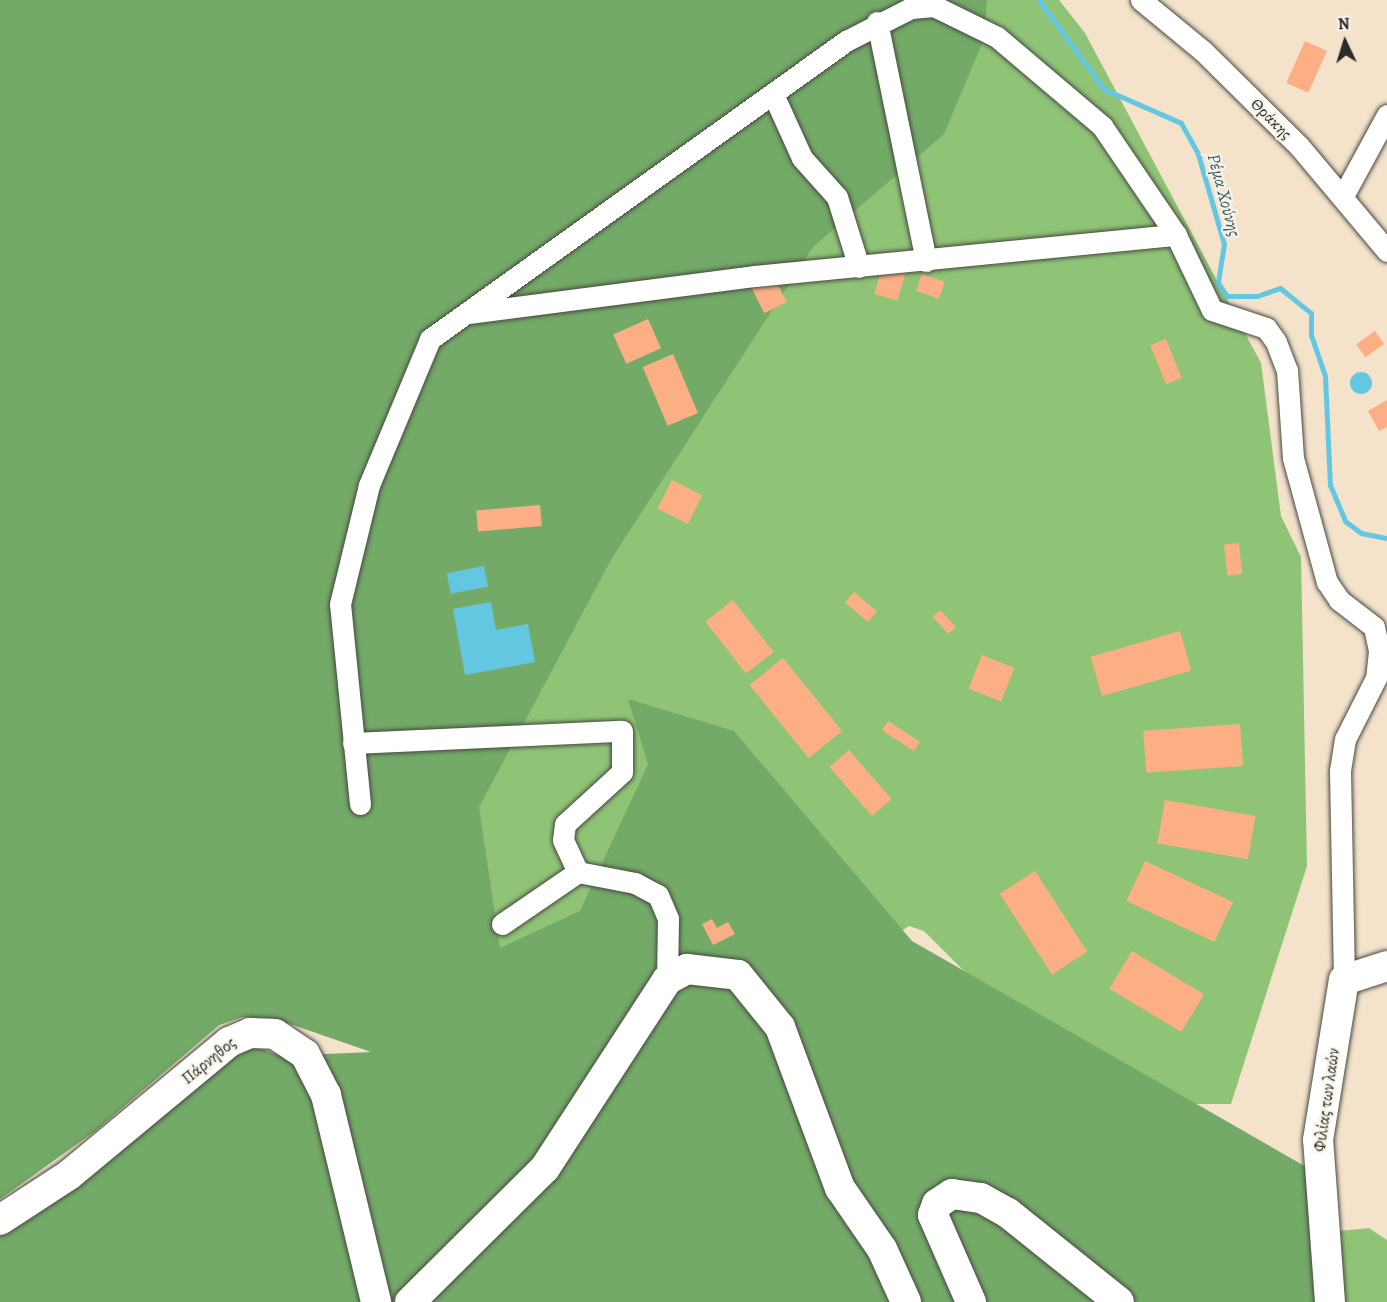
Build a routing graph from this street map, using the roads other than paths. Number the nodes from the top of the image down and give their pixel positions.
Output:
1 (1141, 0) edge
2 (877, 22) junction
3 (773, 94) junction
4 (1387, 115) edge
5 (1343, 195) junction
6 (1176, 235) junction
7 (1387, 251) edge
8 (926, 261) junction
9 (859, 267) junction
10 (466, 314) junction
11 (353, 743) junction
12 (360, 804) dead end
13 (578, 872) junction
14 (502, 924) dead end
15 (1387, 966) edge
16 (667, 980) junction
17 (1344, 980) junction
18 (0, 1220) edge
19 (376, 1302) edge
20 (410, 1302) edge
21 (906, 1302) edge
22 (970, 1302) edge
23 (1119, 1302) edge
24 (1330, 1302) edge

1 - 5 street, Θράκης
2 - 3 street
2 - 6 street
2 - 8 street
3 - 9 street
3 - 10 street
4 - 5 street
5 - 7 street, Θράκης
6 - 8 street
6 - 17 street
8 - 9 street
9 - 10 street
10 - 11 street
11 - 12 street
11 - 13 street
13 - 14 street
13 - 16 street
15 - 17 street
16 - 20 street
16 - 21 street
17 - 24 street, Φιλίας των λαών
18 - 19 street, Πάρνηθος
22 - 23 street

